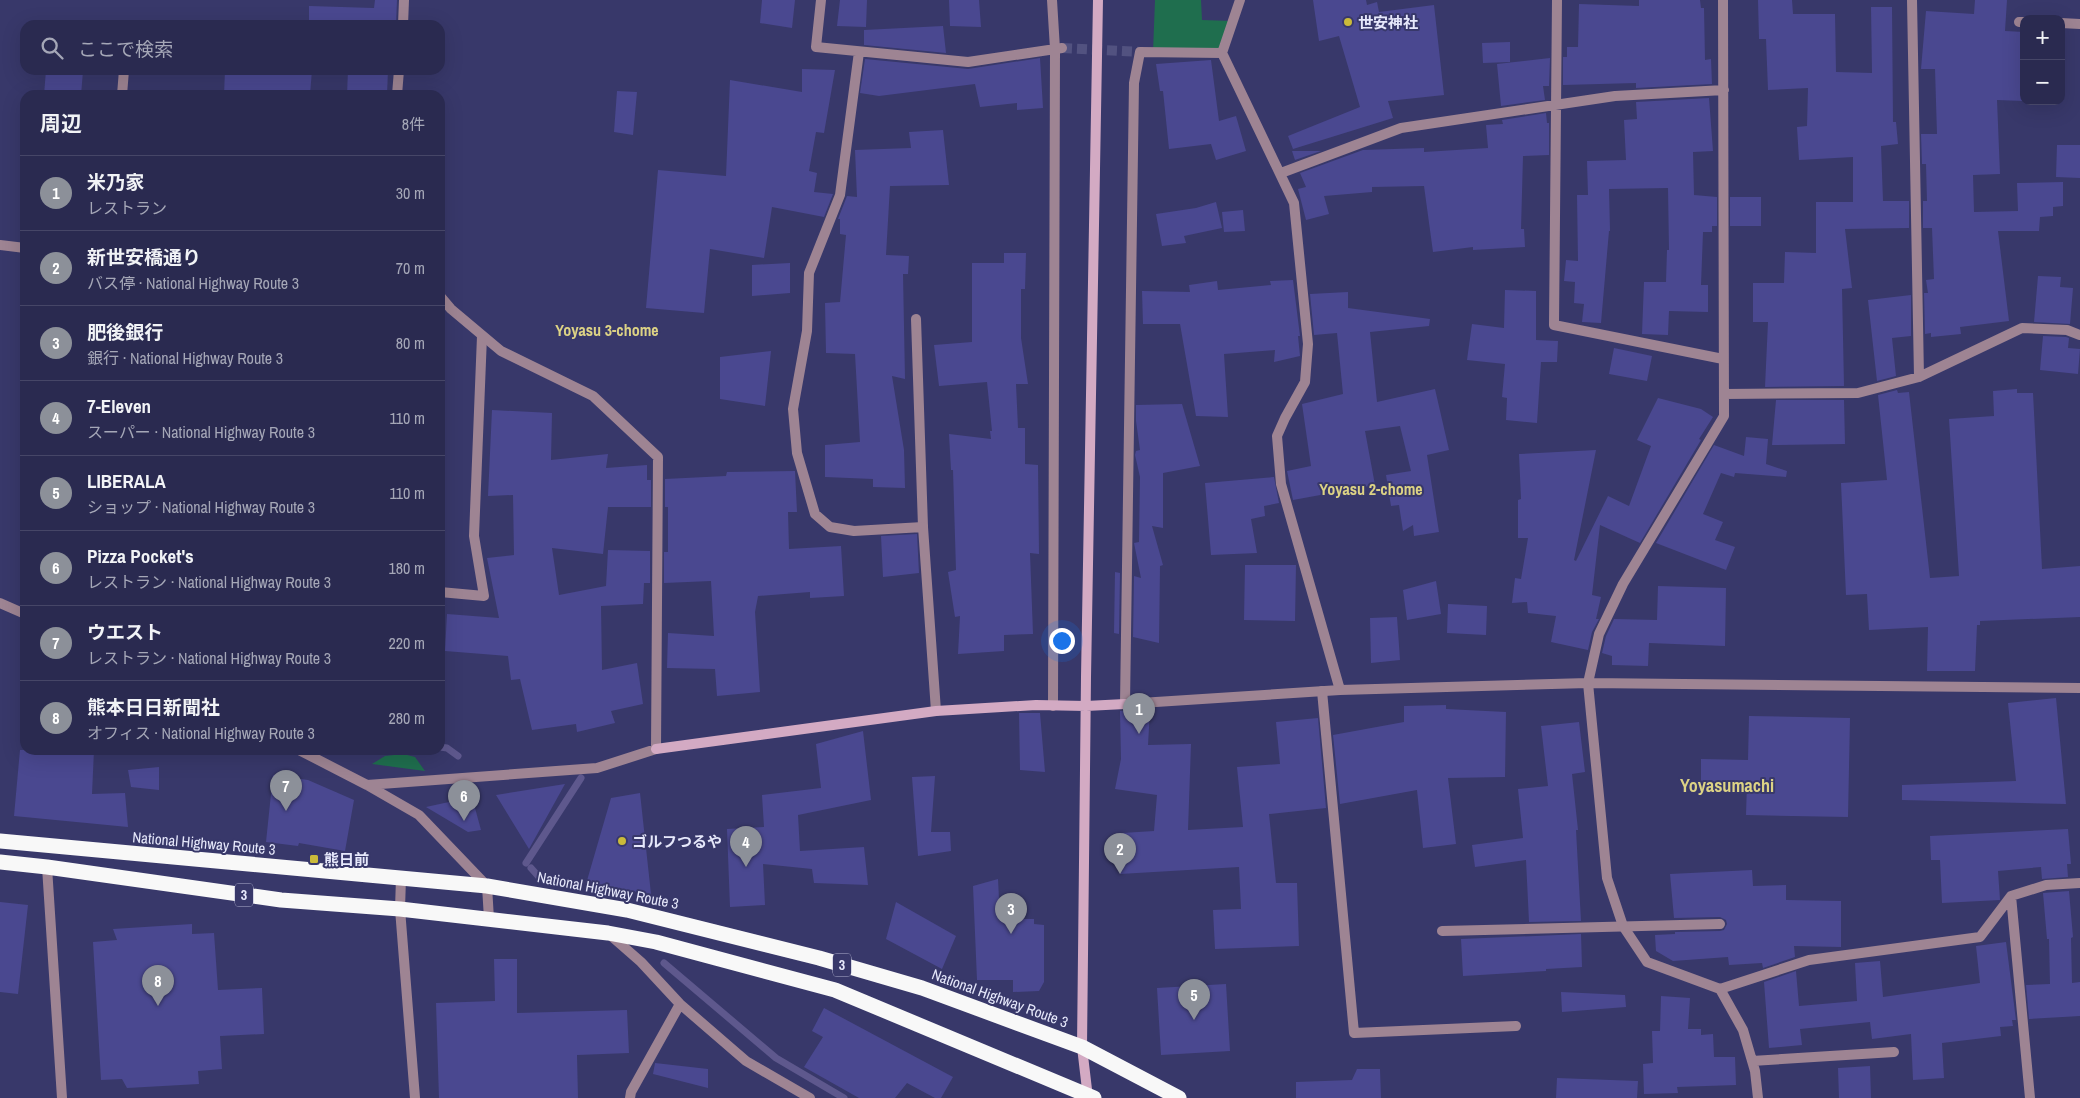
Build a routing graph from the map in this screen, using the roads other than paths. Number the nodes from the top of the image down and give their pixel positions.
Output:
1 (404, 0) edge
2 (821, 0) edge
3 (1052, 0) edge
4 (1098, 0) edge
5 (1240, 0) edge
6 (1557, 0) edge
7 (1723, 0) edge
8 (1912, 0) edge
9 (403, 20) edge
10 (2065, 23) edge
11 (2080, 24) edge
12 (1059, 48) junction
13 (858, 52) junction
14 (1222, 53) junction
15 (124, 75) edge
16 (399, 75) edge
17 (122, 90) edge
18 (398, 90) edge
19 (1724, 90) junction
20 (1557, 104) junction
21 (1281, 173) junction
22 (0, 245) edge
23 (20, 247) edge
24 (445, 301) edge
25 (916, 319) dead end
26 (2080, 335) edge
27 (482, 336) junction
28 (1723, 359) junction
29 (1919, 377) junction
30 (1724, 394) junction
31 (923, 527) junction
32 (445, 592) edge
33 (0, 603) edge
34 (20, 612) edge
35 (1588, 683) junction
36 (2080, 688) edge
37 (1340, 690) junction
38 (1322, 691) junction
39 (1125, 704) junction
40 (1053, 706) junction
41 (1086, 706) junction
42 (936, 712) junction
43 (656, 749) junction
44 (309, 755) edge
45 (367, 784) junction
46 (0, 841) edge
47 (0, 862) edge
48 (47, 867) junction
49 (402, 878) junction
50 (2080, 884) edge
51 (487, 886) junction
52 (2011, 896) junction
53 (400, 909) junction
54 (489, 919) junction
55 (1720, 924) dead end
56 (1623, 926) junction
57 (1442, 931) dead end
58 (608, 933) junction
59 (1720, 989) junction
60 (680, 1004) junction
61 (1516, 1026) dead end
62 (1082, 1048) junction
63 (1894, 1052) dead end
64 (1752, 1061) junction
65 (1090, 1097) edge
66 (62, 1098) edge
67 (415, 1098) edge
68 (630, 1098) edge
69 (810, 1098) edge
70 (1179, 1098) edge
71 (1758, 1098) edge
72 (2030, 1098) edge

1 - 9 street
2 - 13 street
3 - 12 street
4 - 41 street
5 - 14 street
6 - 20 street
7 - 19 street
8 - 29 street
10 - 11 street
12 - 13 street
12 - 40 street
13 - 31 street
14 - 21 street
14 - 39 street
15 - 17 street
16 - 18 street
19 - 20 street
19 - 28 street
20 - 21 street
20 - 28 street
21 - 37 street
22 - 23 street
24 - 27 street
25 - 31 street
26 - 29 street
27 - 32 street
27 - 43 street
28 - 30 street
29 - 30 street
30 - 35 street
31 - 42 street
33 - 34 street
35 - 36 street
35 - 37 street
35 - 56 street
37 - 38 street
38 - 39 street
38 - 61 street
39 - 41 street
40 - 41 street
40 - 42 street
41 - 62 street
42 - 43 street
43 - 45 street
44 - 45 street
45 - 51 street
46 - 49 highway, National Highway Route 3 / 3
47 - 48 highway, 3
48 - 53 highway, 3
48 - 66 street
49 - 51 highway, National Highway Route 3 / 3
49 - 53 street
50 - 52 street
51 - 54 street
51 - 62 highway, National Highway Route 3 / 3
52 - 59 street
52 - 72 street
53 - 54 highway, 3
53 - 67 street
54 - 58 highway, 3
55 - 56 street
56 - 57 street
56 - 59 street
58 - 60 street
58 - 65 highway, 3
59 - 64 street
60 - 68 street
60 - 69 street
62 - 65 street
62 - 70 highway, National Highway Route 3 / 3
63 - 64 street
64 - 71 street

